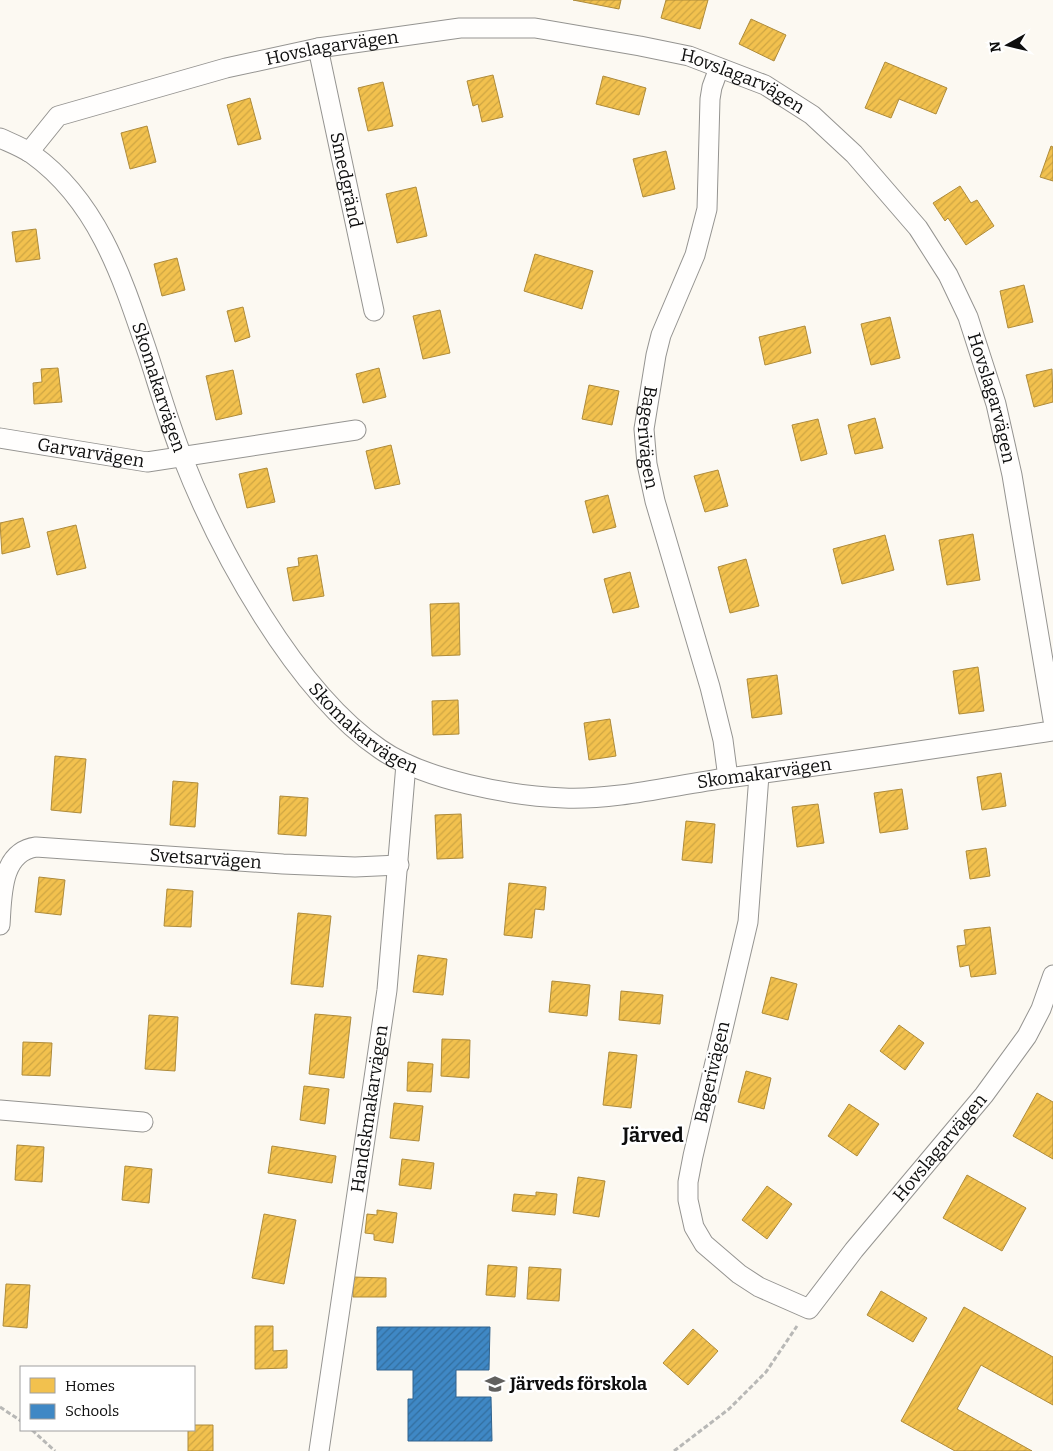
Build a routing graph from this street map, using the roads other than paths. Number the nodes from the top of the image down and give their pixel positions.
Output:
1 (318, 48) junction
2 (718, 68) junction
3 (0, 138) edge
4 (29, 152) junction
5 (374, 312) dead end
6 (356, 430) dead end
7 (0, 438) edge
8 (183, 457) junction
9 (1053, 720) edge
10 (1053, 731) edge
11 (406, 764) junction
12 (759, 775) junction
13 (728, 778) junction
14 (399, 865) junction
15 (0, 925) edge
16 (1053, 976) edge
17 (0, 1110) edge
18 (143, 1122) dead end
19 (809, 1309) joint
20 (319, 1451) edge

1 - 2 street, Hovslagarvägen
1 - 4 street, Hovslagarvägen
1 - 5 street, Smedgränd
2 - 9 street, Hovslagarvägen
2 - 13 street, Bagerivägen
3 - 4 street, Skomakarvägen
4 - 8 street, Skomakarvägen
6 - 8 street, Garvarvägen
7 - 8 street, Garvarvägen
8 - 11 street, Skomakarvägen
10 - 12 street, Skomakarvägen
11 - 13 street, Skomakarvägen
11 - 14 street, Handskmakarvägen
12 - 13 street, Skomakarvägen
12 - 19 street, Bagerivägen
14 - 15 street, Svetsarvägen
14 - 20 street, Handskmakarvägen
16 - 19 street, Hovslagarvägen
17 - 18 street

